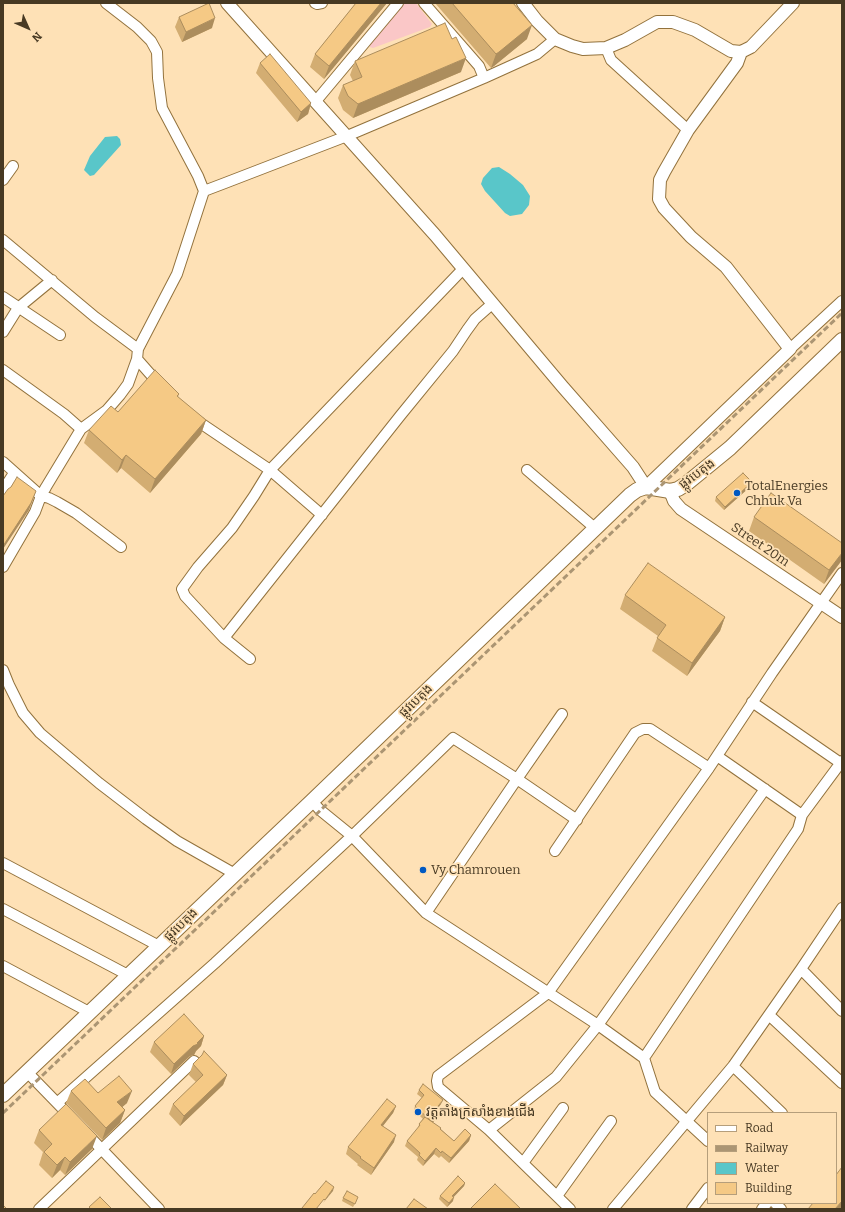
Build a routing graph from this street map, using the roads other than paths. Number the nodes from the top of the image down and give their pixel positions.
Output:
1 (106, 3) edge
2 (227, 3) edge
3 (315, 3) edge
4 (322, 3) edge
5 (398, 3) edge
6 (424, 3) edge
7 (522, 3) edge
8 (793, 3) edge
9 (555, 39) junction
10 (606, 48) junction
11 (741, 52) junction
12 (366, 58) edge
13 (345, 66) junction
14 (484, 78) junction
15 (316, 101) junction
16 (688, 130) junction
17 (347, 136) junction
18 (13, 166) dead end
19 (3, 180) edge
20 (204, 191) junction
21 (3, 240) edge
22 (464, 269) junction
23 (52, 280) junction
24 (3, 297) edge
25 (842, 301) edge
26 (492, 304) junction
27 (18, 308) junction
28 (3, 332) edge
29 (60, 334) dead end
30 (842, 340) edge
31 (790, 349) junction
32 (137, 354) junction
33 (3, 370) edge
34 (166, 391) edge
35 (185, 410) edge
36 (81, 429) junction
37 (3, 462) edge
38 (270, 470) junction
39 (527, 470) dead end
40 (14, 473) junction
41 (646, 487) junction
42 (3, 490) edge
43 (670, 491) junction
44 (41, 496) junction
45 (322, 515) junction
46 (596, 529) junction
47 (121, 547) dead end
48 (3, 567) edge
49 (842, 573) edge
50 (821, 603) junction
51 (842, 617) edge
52 (224, 638) junction
53 (250, 659) dead end
54 (3, 670) edge
55 (752, 702) junction
56 (562, 714) dead end
57 (717, 756) junction
58 (841, 763) edge
59 (709, 768) junction
60 (517, 778) junction
61 (765, 789) junction
62 (312, 801) junction
63 (802, 815) junction
64 (577, 820) junction
65 (352, 836) junction
66 (555, 851) dead end
67 (3, 863) edge
68 (235, 874) junction
69 (842, 908) edge
70 (3, 909) edge
71 (426, 913) junction
72 (159, 946) junction
73 (3, 966) edge
74 (801, 969) junction
75 (128, 975) junction
76 (548, 993) junction
77 (842, 1011) edge
78 (89, 1012) junction
79 (769, 1015) junction
80 (598, 1025) junction
81 (644, 1058) junction
82 (194, 1061) edge
83 (733, 1066) junction
84 (27, 1072) junction
85 (842, 1083) edge
86 (3, 1095) edge
87 (57, 1103) junction
88 (563, 1108) dead end
89 (781, 1112) edge
90 (68, 1114) edge
91 (612, 1121) dead end
92 (687, 1121) junction
93 (79, 1126) edge
94 (489, 1130) junction
95 (707, 1140) edge
96 (101, 1149) junction
97 (523, 1163) junction
98 (707, 1189) edge
99 (557, 1196) junction
100 (154, 1207) edge
101 (39, 1209) edge
102 (570, 1209) edge
103 (613, 1209) edge
104 (692, 1209) edge

1 - 20 street
2 - 15 street
3 - 4 street
5 - 13 street
6 - 14 street
7 - 9 street
8 - 11 street
9 - 10 street
9 - 14 street
10 - 11 street
10 - 16 street
11 - 16 street
12 - 13 street
13 - 15 street
14 - 17 street
15 - 17 street
16 - 31 street
17 - 20 street
17 - 22 street
18 - 19 street
20 - 32 street
21 - 23 street
22 - 26 street
22 - 38 street
23 - 27 street
23 - 32 street
24 - 27 street
25 - 31 street
26 - 41 street
26 - 45 street
27 - 28 street
27 - 29 street
30 - 43 main road, ផ្លូវបេតុង
31 - 41 street
32 - 34 street
32 - 36 street
33 - 36 street
35 - 38 street
36 - 44 street
37 - 40 street
38 - 45 street
38 - 52 street
39 - 46 street
40 - 42 street
40 - 44 street
41 - 43 main road, ផ្លូវបេតុង
41 - 46 main road, ផ្លូវបេតុង
43 - 50 street, Street 20m
44 - 47 street
44 - 48 street
45 - 52 street
46 - 62 main road, ផ្លូវបេតុង
49 - 50 street
50 - 51 street, Street 20m
50 - 55 street
52 - 53 street
54 - 68 street
55 - 57 street
55 - 58 street
56 - 60 street
57 - 59 street
57 - 61 street
58 - 63 street
59 - 64 street
59 - 76 street
60 - 64 street
60 - 65 street
60 - 71 street
61 - 63 street
61 - 80 street
62 - 65 street
62 - 68 main road, ផ្លូវបេតុង
63 - 81 street
64 - 66 street
65 - 71 street
65 - 87 street
67 - 72 street
68 - 72 main road, ផ្លូវបេតុង
69 - 74 street
70 - 75 street
71 - 76 street
72 - 75 main road, ផ្លូវបេតុង
73 - 78 street
74 - 77 street
74 - 79 street
75 - 78 main road, ផ្លូវបេតុង
76 - 80 street
76 - 94 street
78 - 84 main road, ផ្លូវបេតុង
79 - 83 street
79 - 85 street
80 - 81 street
80 - 94 street
81 - 92 street
82 - 96 street
83 - 89 street
83 - 92 street
84 - 86 main road, ផ្លូវបេតុង
84 - 87 street
87 - 90 street
88 - 97 street
91 - 99 street
92 - 95 street
92 - 103 street
93 - 96 street
94 - 97 street
96 - 100 street
96 - 101 street
97 - 99 street
98 - 104 street
99 - 102 street

